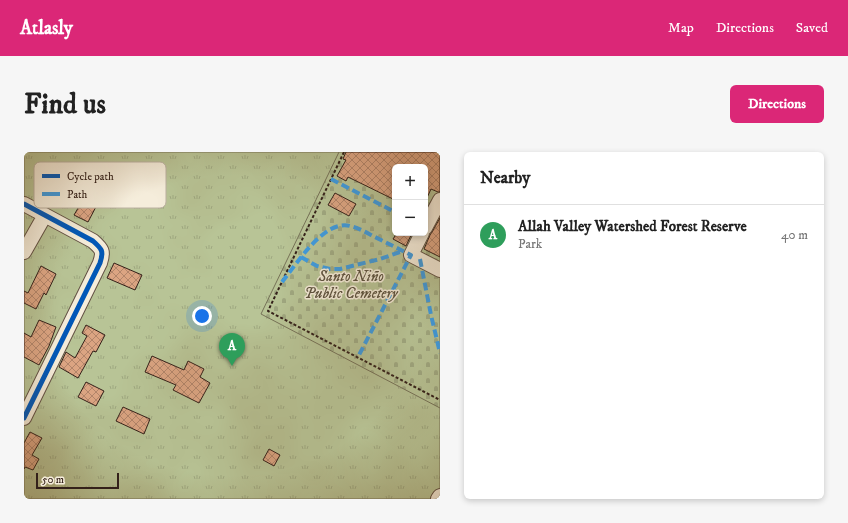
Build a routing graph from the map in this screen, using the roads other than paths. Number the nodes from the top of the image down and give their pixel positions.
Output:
1 (440, 200) edge
2 (24, 204) edge
3 (45, 215) junction
4 (428, 222) edge
5 (420, 236) edge
6 (24, 252) edge
7 (440, 270) edge
8 (24, 418) edge
9 (440, 496) edge
10 (438, 499) edge

1 - 4 street
2 - 3 street
3 - 6 street
3 - 8 street
5 - 7 street
9 - 10 street

